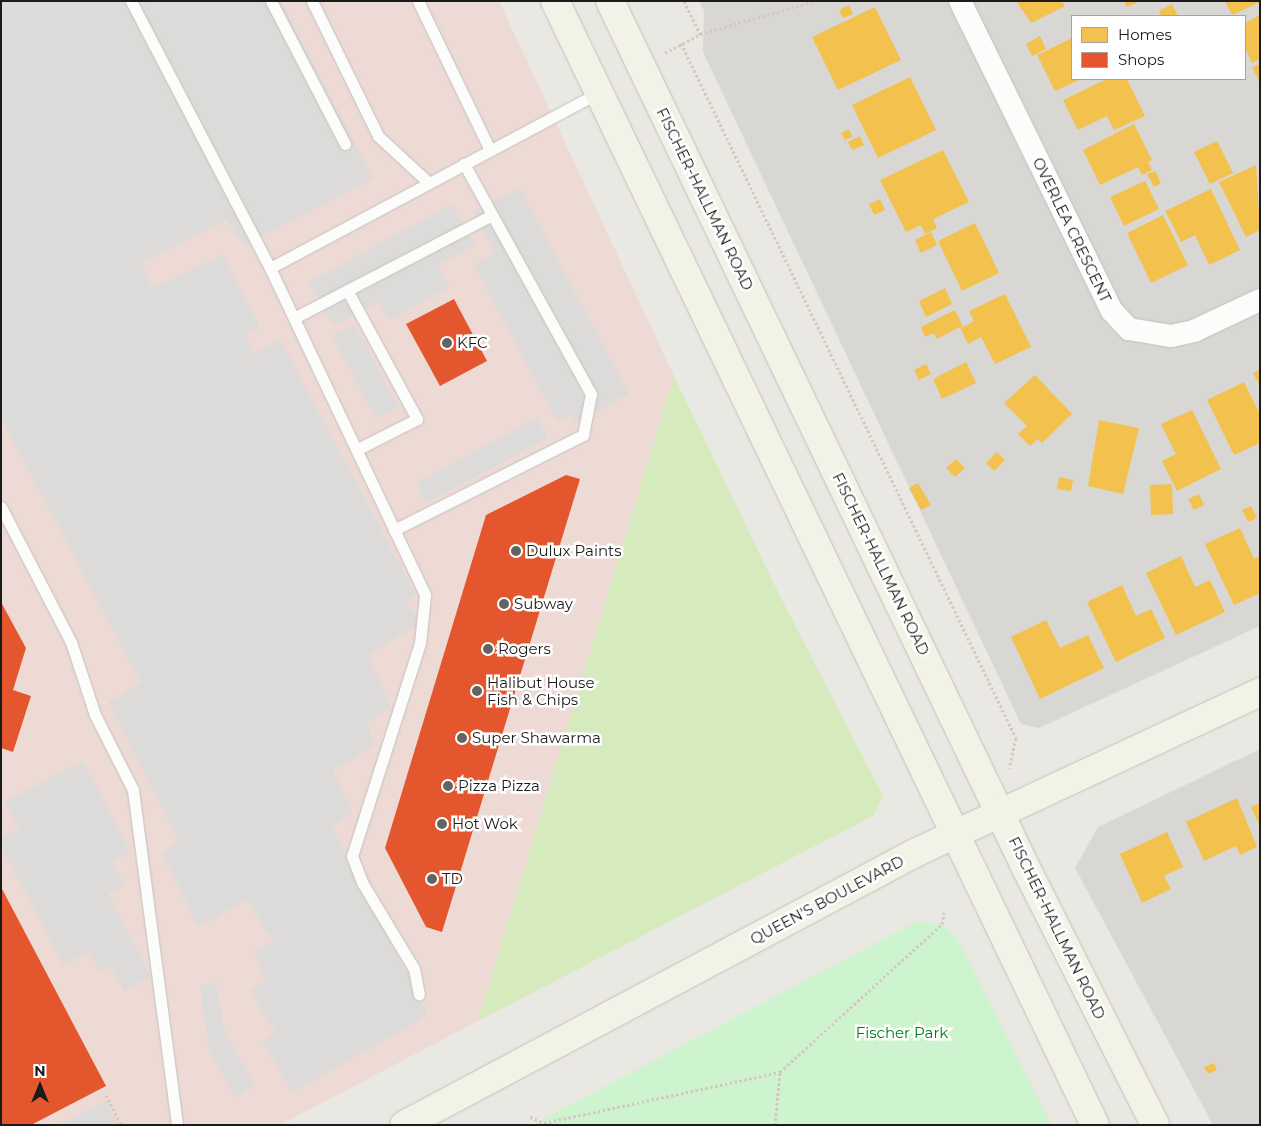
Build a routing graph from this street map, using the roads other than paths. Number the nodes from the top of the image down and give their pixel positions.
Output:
1 (131, 1) edge
2 (271, 1) edge
3 (312, 1) edge
4 (418, 1) edge
5 (554, 1) edge
6 (610, 1) edge
7 (960, 1) edge
8 (600, 92) junction
9 (345, 144) dead end
10 (490, 150) junction
11 (464, 164) junction
12 (429, 183) junction
13 (492, 215) junction
14 (270, 268) junction
15 (347, 290) junction
16 (1260, 300) edge
17 (294, 318) junction
18 (356, 450) junction
19 (1, 507) edge
20 (394, 530) junction
21 (1260, 692) edge
22 (1000, 812) junction
23 (952, 835) junction
24 (419, 995) dead end
25 (178, 1125) edge
26 (404, 1125) edge
27 (1095, 1125) edge
28 (1155, 1125) edge

1 - 14 lane
2 - 9 lane
3 - 12 lane
4 - 10 lane
5 - 8 main road
6 - 22 main road, FISCHER-HALLMAN ROAD
7 - 16 street, OVERLEA CRESCENT
8 - 10 lane
8 - 23 main road
10 - 11 lane
11 - 12 lane
11 - 13 lane
12 - 14 lane
13 - 15 lane
13 - 20 lane
14 - 17 lane
15 - 17 lane
15 - 18 lane
17 - 18 lane
18 - 20 lane
19 - 25 lane
20 - 24 lane
21 - 22 main road, QUEEN'S BOULEVARD
22 - 23 main road, QUEEN'S BOULEVARD
22 - 28 main road, FISCHER-HALLMAN ROAD
23 - 26 main road, QUEEN'S BOULEVARD
23 - 27 main road

